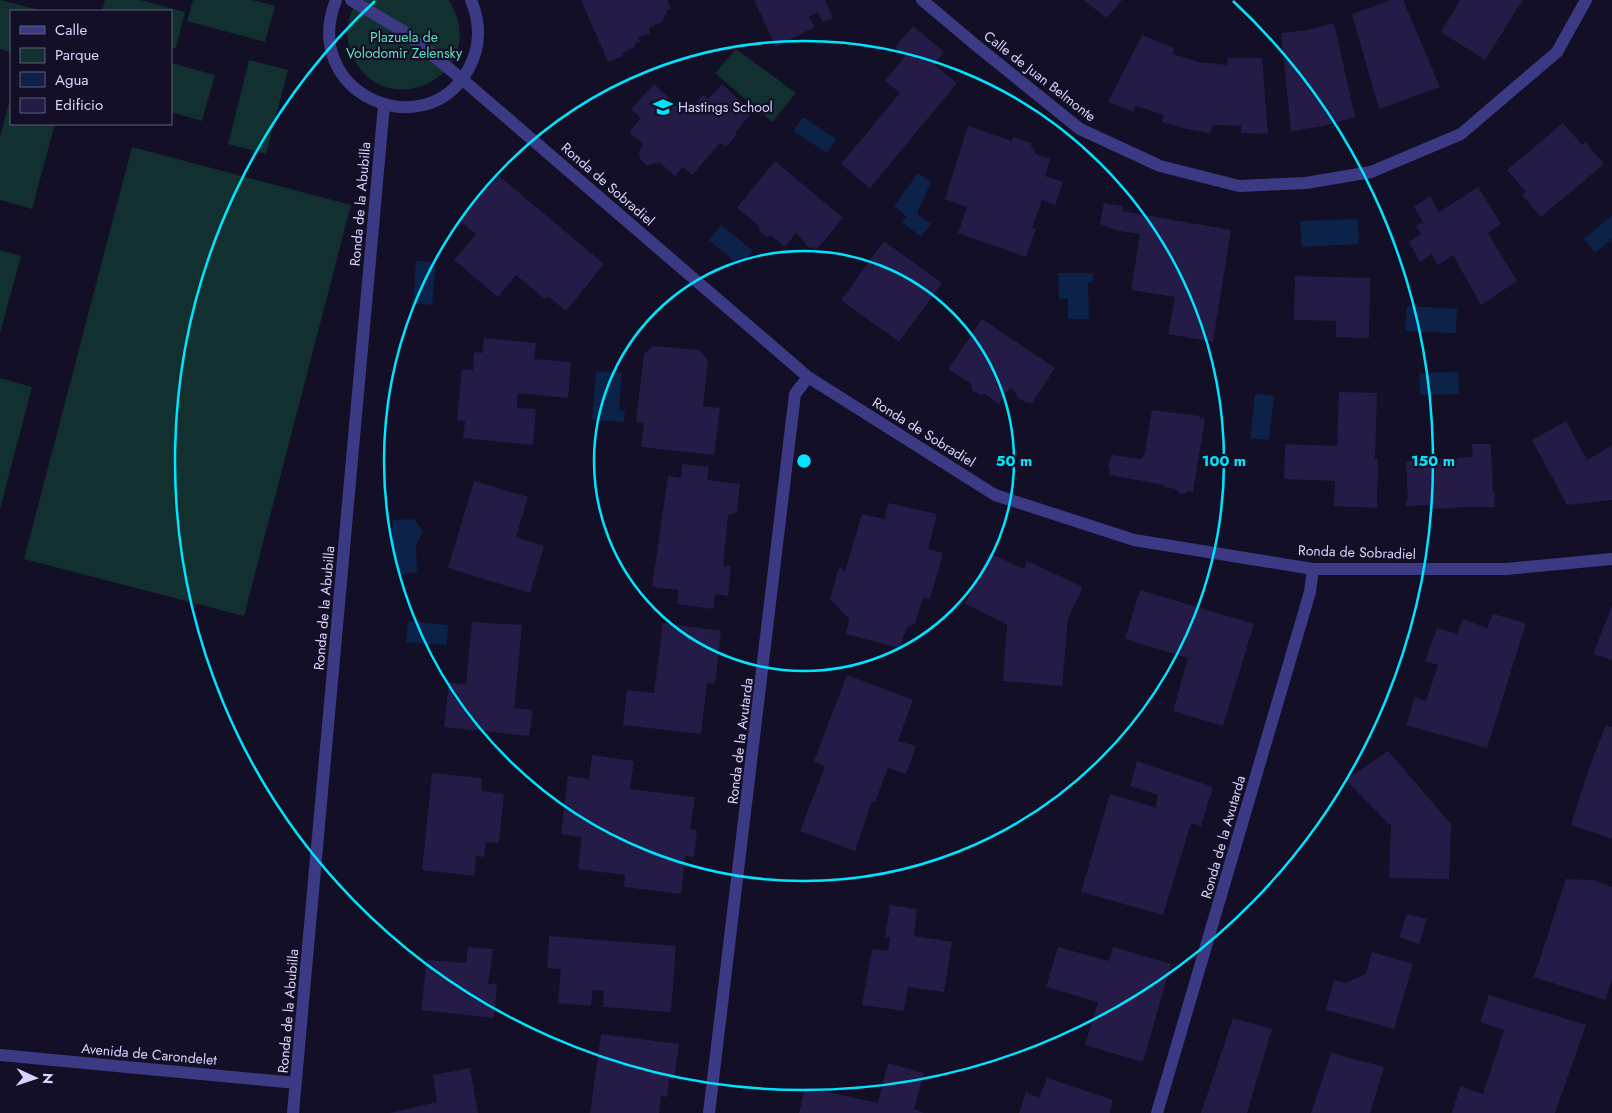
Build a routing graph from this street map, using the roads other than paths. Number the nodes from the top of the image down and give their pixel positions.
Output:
1 (336, 0) edge
2 (351, 0) edge
3 (471, 0) edge
4 (922, 0) edge
5 (1586, 0) edge
6 (462, 80) junction
7 (384, 105) junction
8 (808, 377) junction
9 (1612, 559) edge
10 (1312, 569) junction
11 (0, 1055) edge
12 (296, 1083) junction
13 (293, 1113) edge
14 (710, 1113) edge
15 (1157, 1113) edge

1 - 7 street
2 - 6 street, Ronda de Sobradiel
3 - 6 street
4 - 5 street, Calle de Juan Belmonte
6 - 7 street
6 - 8 street, Ronda de Sobradiel
7 - 12 street, Ronda de la Abubilla
8 - 10 street, Ronda de Sobradiel
8 - 14 street, Ronda de la Avutarda
9 - 10 street, Ronda de Sobradiel
10 - 15 street, Ronda de la Avutarda
11 - 12 street, Avenida de Carondelet
12 - 13 street, Ronda de la Abubilla

